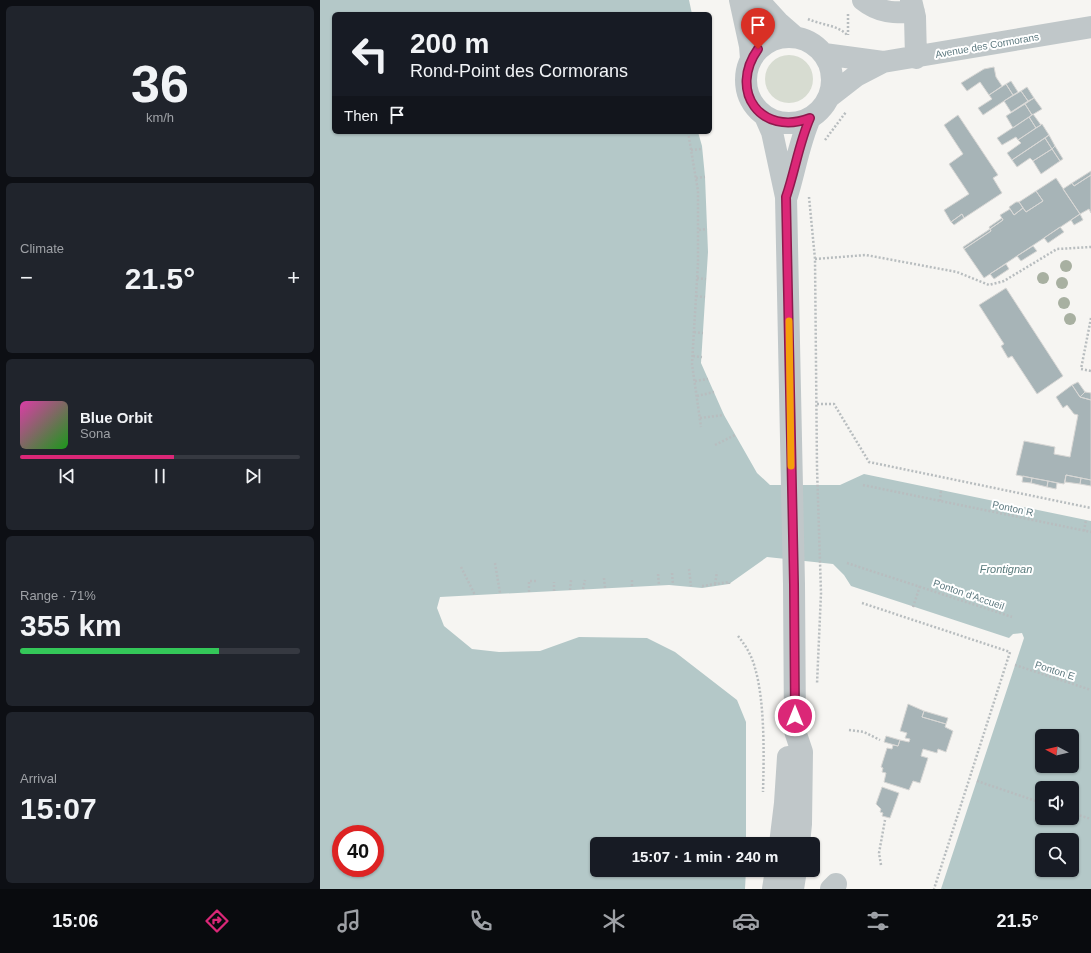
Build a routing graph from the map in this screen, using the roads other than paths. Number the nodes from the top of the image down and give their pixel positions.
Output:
1 (740, 0) edge
2 (758, 0) edge
3 (855, 4) edge
4 (912, 6) edge
5 (800, 27) junction
6 (1091, 27) edge
7 (824, 54) junction
8 (916, 58) junction
9 (751, 60) junction
10 (883, 62) junction
11 (829, 97) junction
12 (765, 116) junction
13 (810, 118) junction
14 (786, 197) junction
15 (795, 731) junction
16 (781, 837) edge
17 (800, 837) edge
18 (775, 877) edge
19 (795, 877) edge
20 (773, 889) edge
21 (793, 889) edge

1 - 9 street
2 - 5 street
3 - 4 street
4 - 8 street
5 - 7 street
5 - 9 street
6 - 8 street, Avenue des Cormorans
7 - 10 street, Avenue des Cormorans
7 - 11 street
8 - 10 street, Avenue des Cormorans
9 - 12 street
10 - 11 street, Avenue des Cormorans
11 - 13 street
12 - 13 street
12 - 14 street
13 - 14 street
14 - 15 street
15 - 16 street
15 - 17 street
18 - 20 street
19 - 21 street

